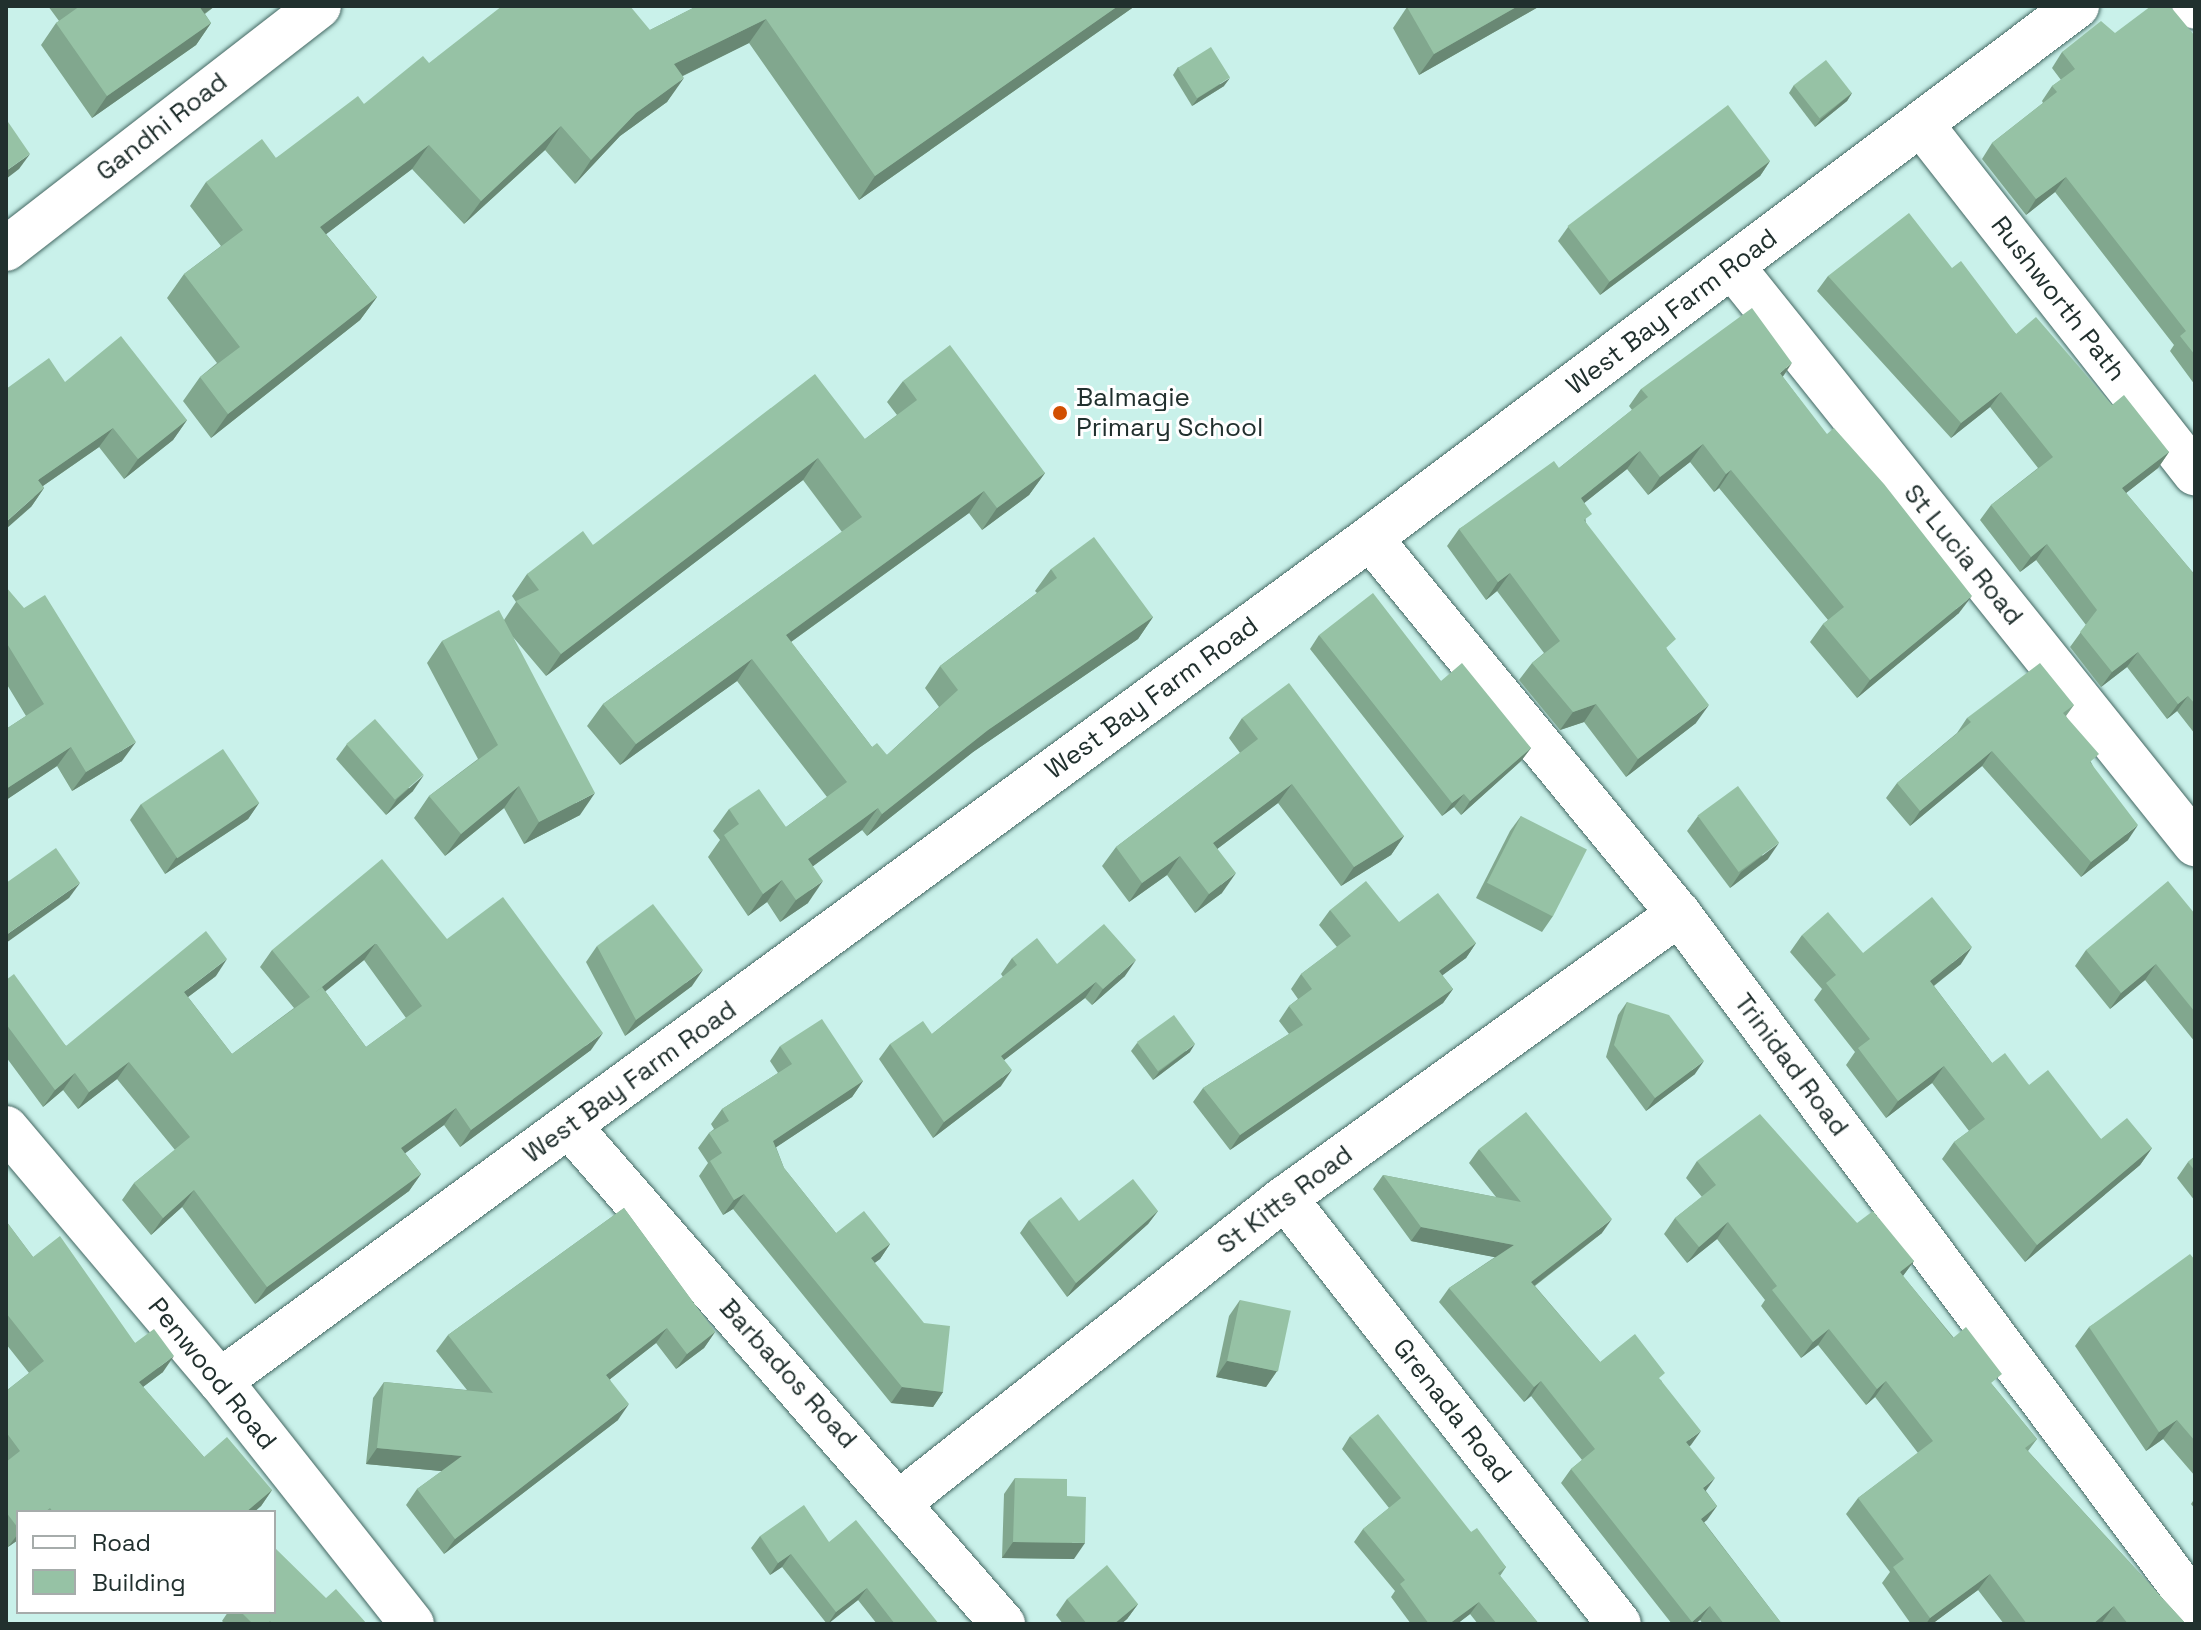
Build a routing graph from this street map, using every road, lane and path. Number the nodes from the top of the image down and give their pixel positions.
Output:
1 (2077, 6) edge
2 (312, 8) edge
3 (1921, 124) junction
4 (6, 249) edge
5 (1732, 266) junction
6 (2195, 474) edge
7 (1370, 538) junction
8 (2195, 844) edge
9 (1679, 914) junction
10 (569, 1126) junction
11 (6, 1128) edge
12 (1285, 1198) junction
13 (220, 1381) junction
14 (901, 1501) junction
15 (2195, 1605) edge
16 (412, 1624) edge
17 (1003, 1624) edge
18 (1619, 1624) edge

1 - 3 street, West Bay Farm Road
2 - 4 street, Gandhi Road
3 - 5 street, West Bay Farm Road
3 - 6 street, Rushworth Path
5 - 7 street, West Bay Farm Road
5 - 8 street, St Lucia Road
7 - 9 street, Trinidad Road
7 - 10 street, West Bay Farm Road
9 - 12 street, St Kitts Road
9 - 15 street, Trinidad Road
10 - 13 street, West Bay Farm Road
10 - 14 street, Barbados Road
11 - 13 street, Penwood Road
12 - 14 street, St Kitts Road
12 - 18 street, Grenada Road
13 - 16 street, Penwood Road
14 - 17 street, Barbados Road

